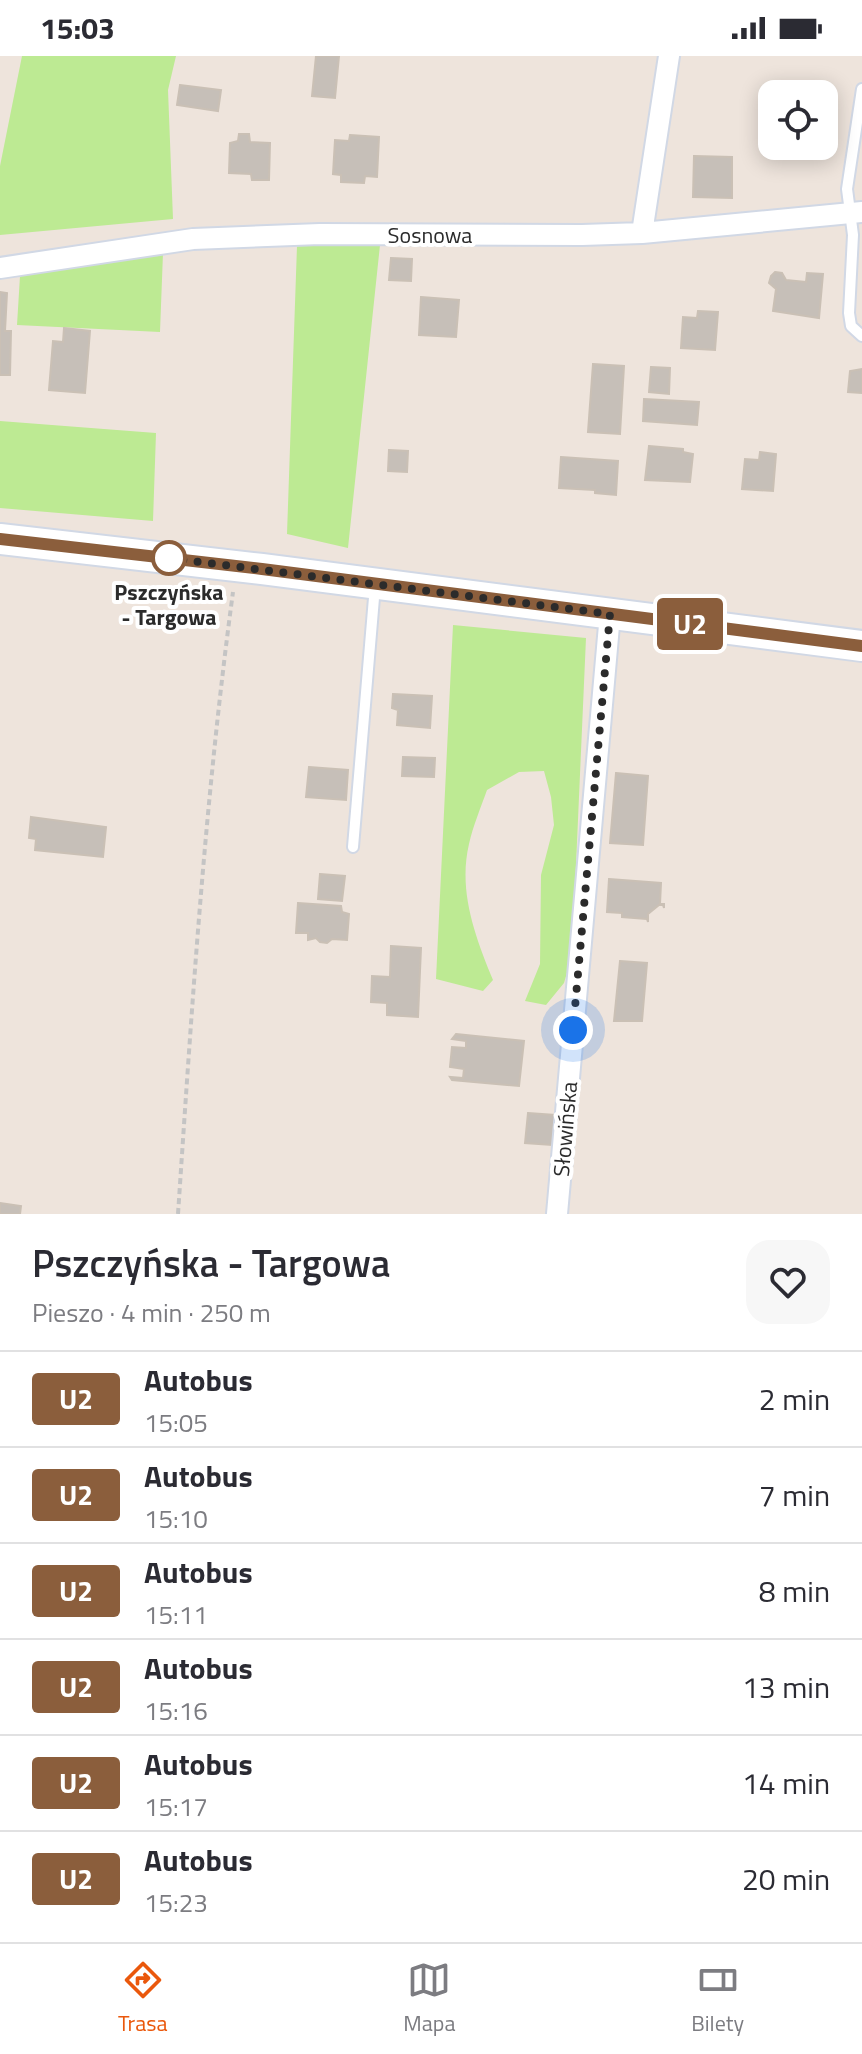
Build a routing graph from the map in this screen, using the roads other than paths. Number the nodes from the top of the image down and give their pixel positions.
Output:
1 (669, 56) edge
2 (862, 89) edge
3 (856, 213) edge
4 (642, 233) junction
5 (0, 268) edge
6 (862, 336) edge
7 (0, 539) edge
8 (375, 585) junction
9 (610, 614) junction
10 (862, 646) edge
11 (353, 847) dead end
12 (557, 1214) edge

1 - 4 street
2 - 3 lane
3 - 4 street, Sosnowa
3 - 6 lane
4 - 5 street, Sosnowa
7 - 8 main road
8 - 9 main road
8 - 11 lane
9 - 10 main road
9 - 12 street, Słowińska

